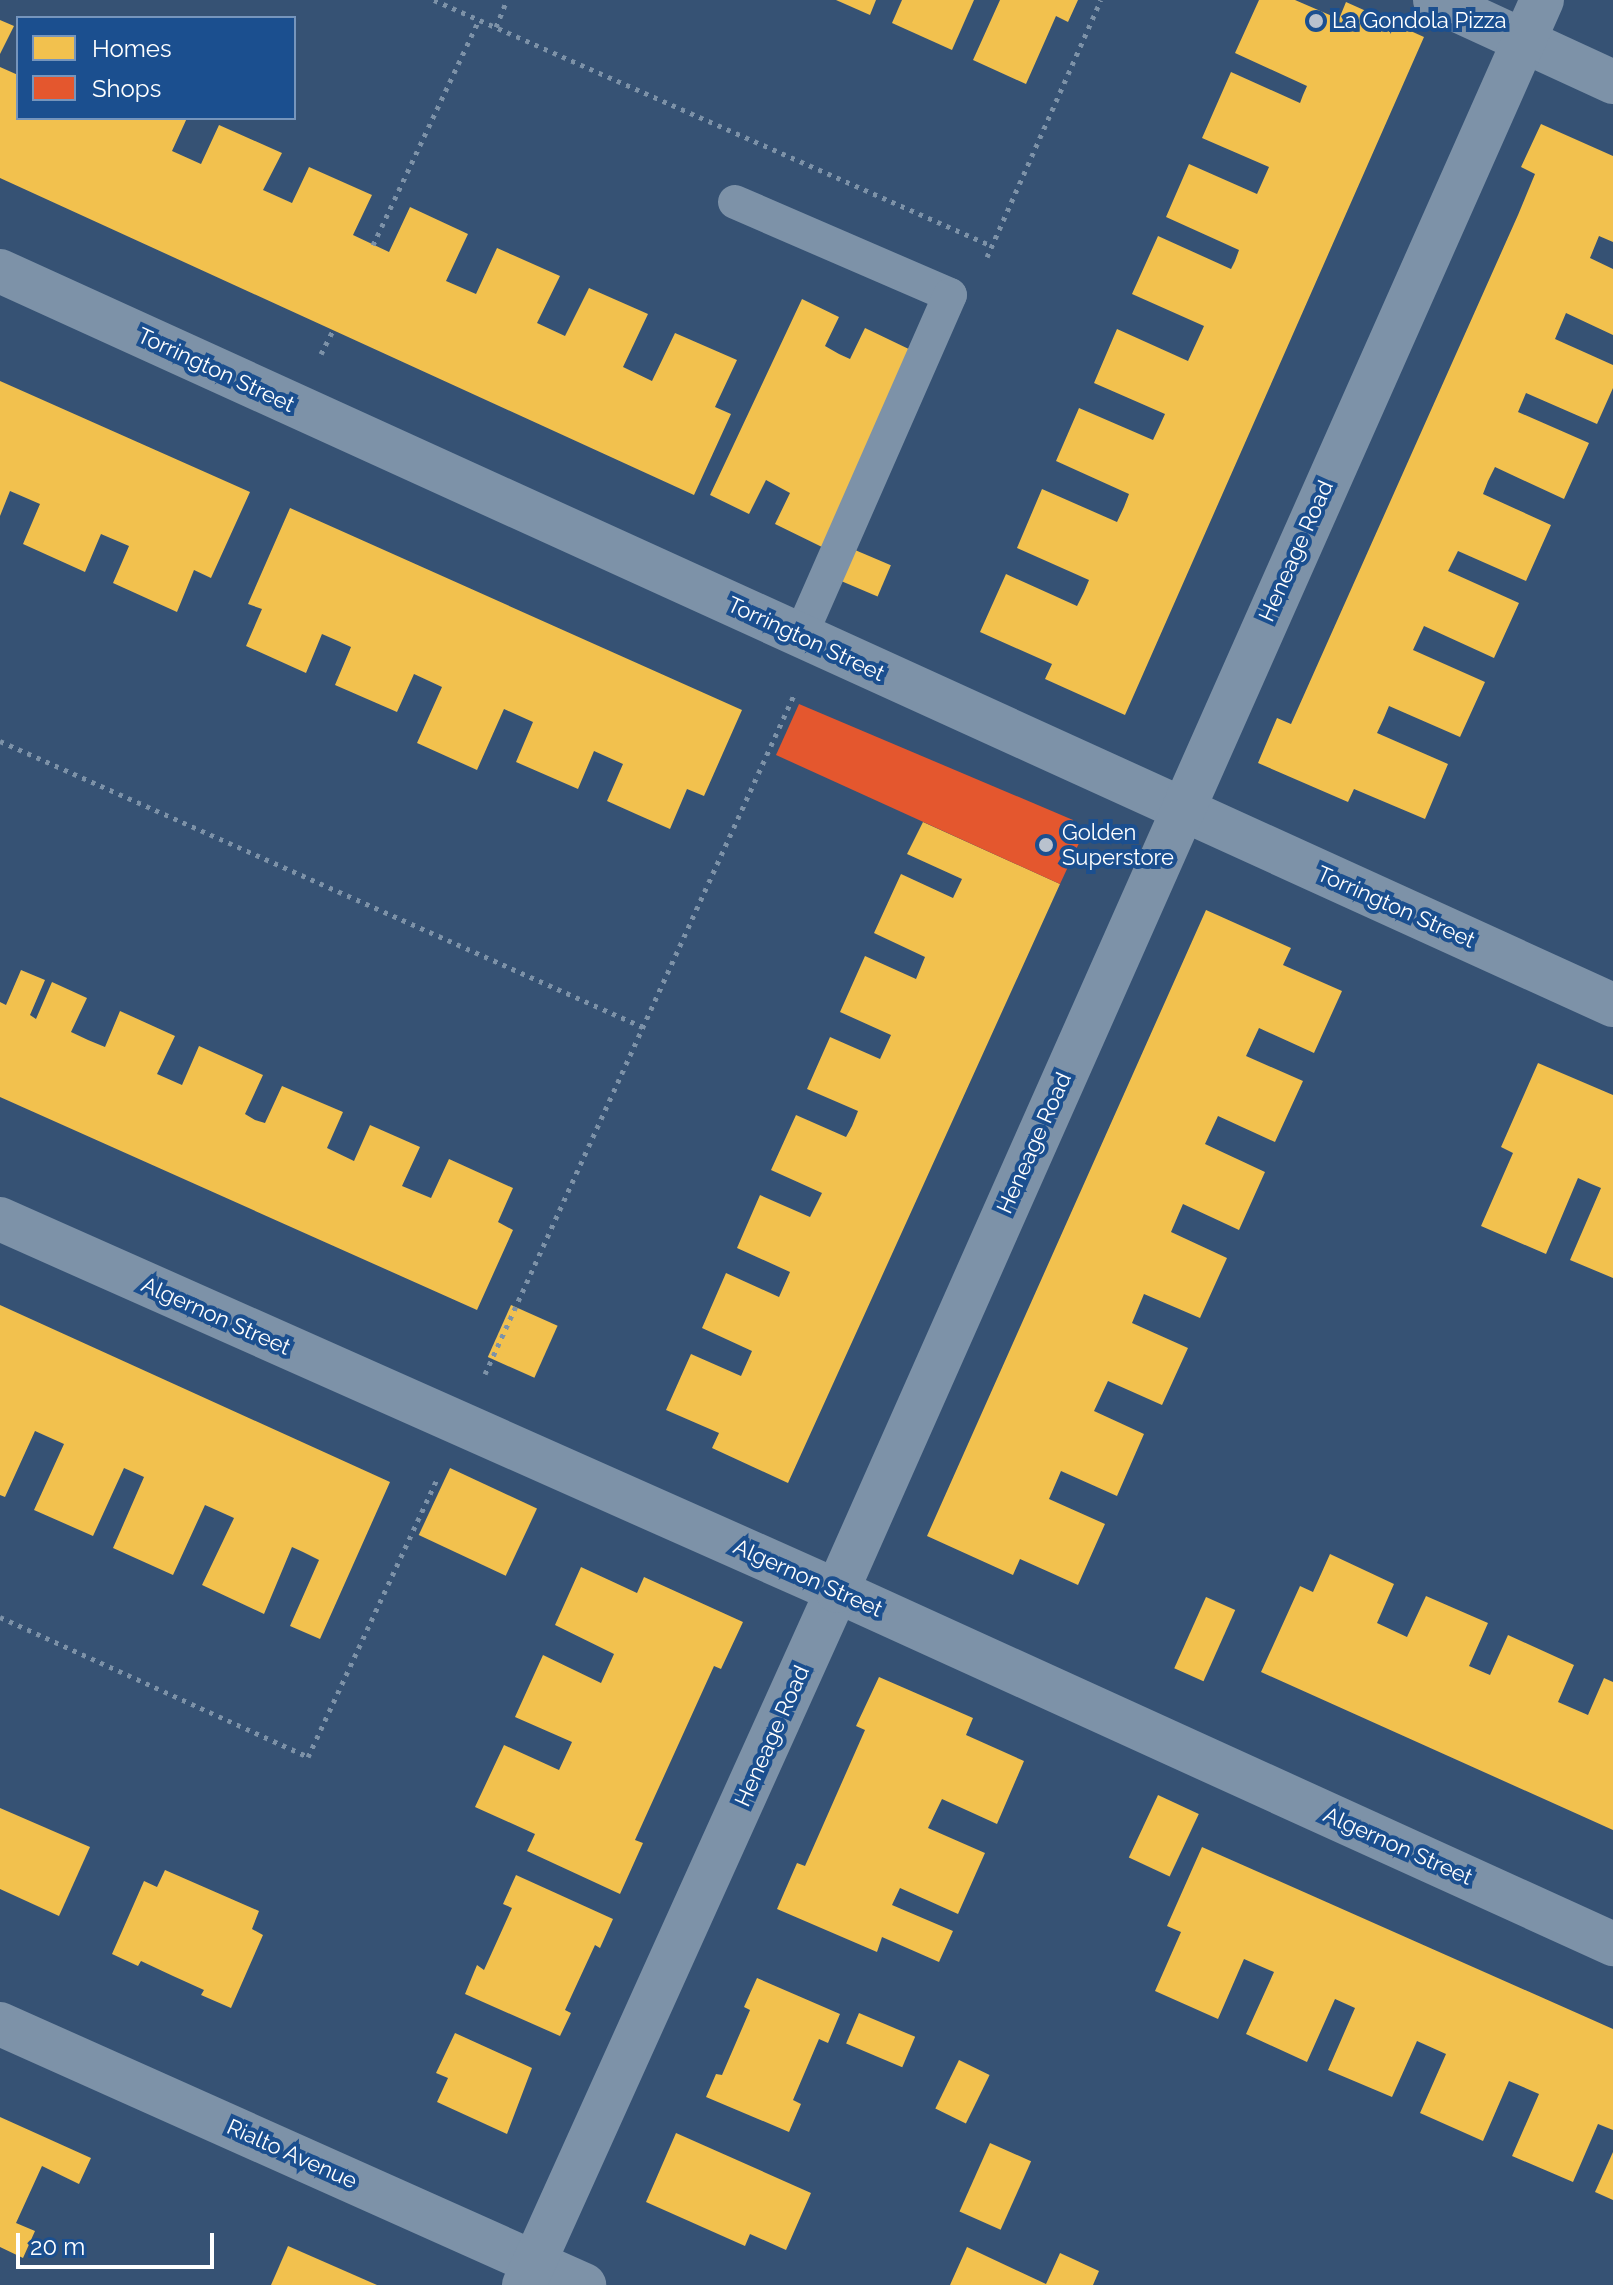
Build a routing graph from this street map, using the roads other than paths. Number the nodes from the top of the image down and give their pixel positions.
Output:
1 (1435, 0) edge
2 (1542, 0) edge
3 (1524, 40) junction
4 (1613, 82) edge
5 (735, 202) dead end
6 (0, 271) edge
7 (809, 640) junction
8 (1180, 810) junction
9 (1613, 1005) edge
10 (0, 1219) edge
11 (837, 1591) junction
12 (1613, 1944) edge
13 (0, 2024) edge
14 (529, 2273) edge
15 (584, 2285) edge

1 - 3 street
2 - 3 street, Heneage Road
3 - 4 street
3 - 8 street, Heneage Road
5 - 7 lane
6 - 7 street, Torrington Street
7 - 8 street, Torrington Street
8 - 9 street, Torrington Street
8 - 11 street, Heneage Road
10 - 11 street, Algernon Street
11 - 12 street, Algernon Street
11 - 14 street, Heneage Road
13 - 14 street, Rialto Avenue
14 - 15 street, Rialto Avenue

